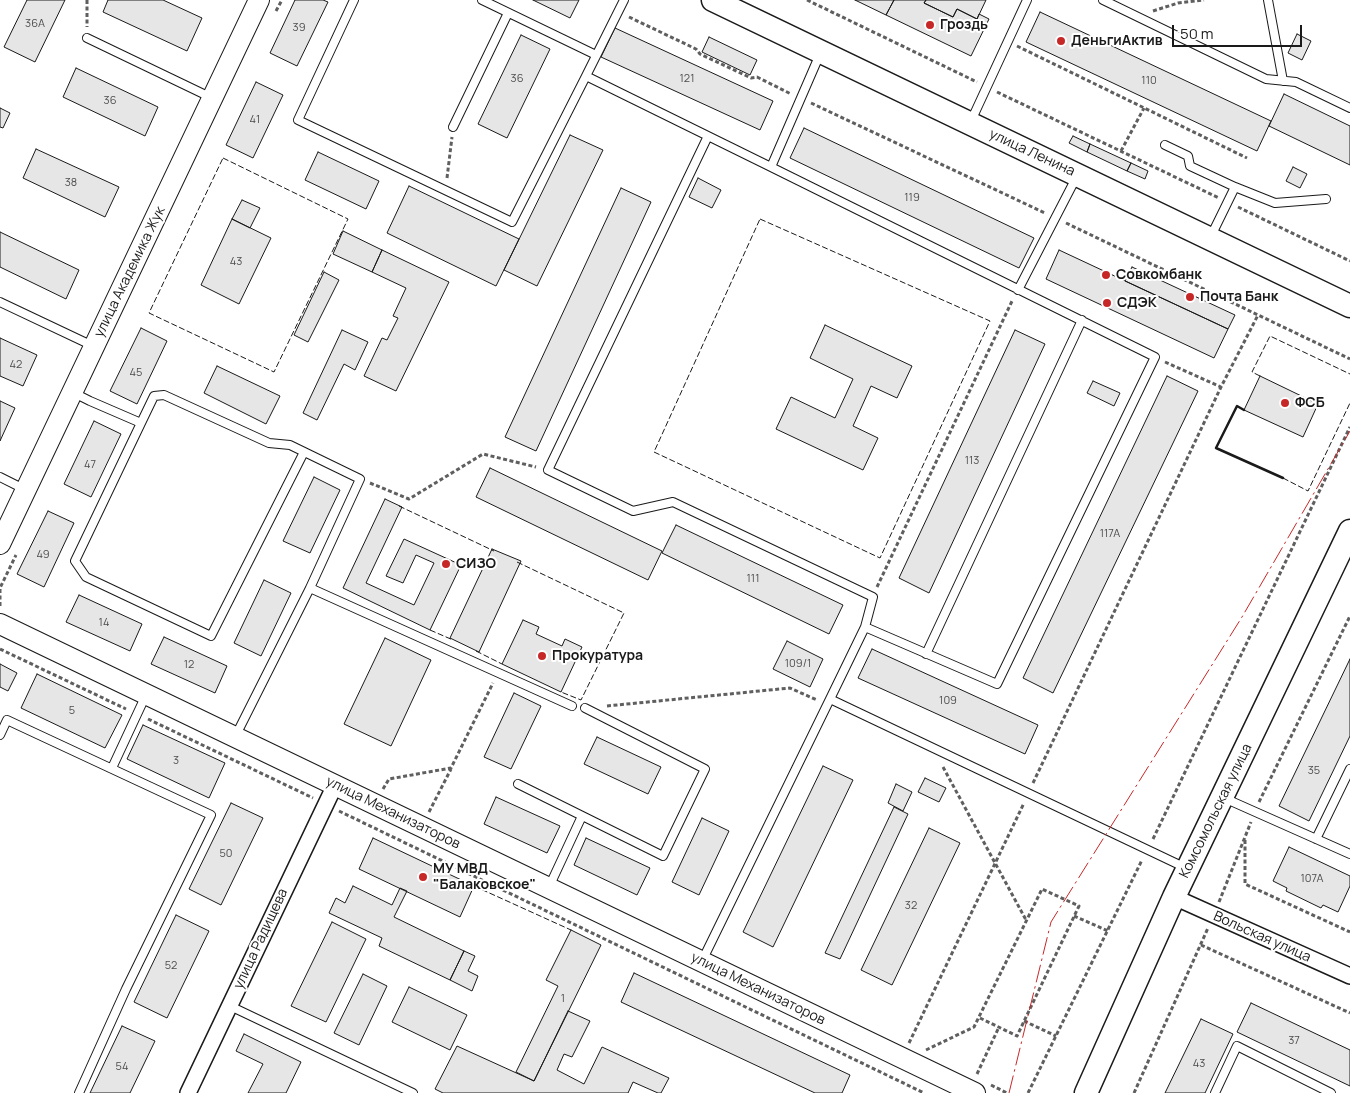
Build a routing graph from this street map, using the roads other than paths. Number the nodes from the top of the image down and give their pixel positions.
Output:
1 (259, 0) edge
2 (354, 0) edge
3 (482, 0) edge
4 (624, 0) edge
5 (713, 0) edge
6 (1027, 0) edge
7 (1103, 0) edge
8 (1268, 0) edge
9 (508, 13) junction
10 (88, 38) road end
11 (820, 52) junction
12 (596, 55) junction
13 (586, 76) junction
14 (1283, 81) junction
15 (212, 98) junction
16 (1350, 108) edge
17 (970, 123) junction
18 (453, 126) road end
19 (708, 136) junction
20 (1165, 145) dead end
21 (771, 168) junction
22 (1078, 174) junction
23 (1235, 187) junction
24 (1326, 199) dead end
25 (1210, 238) junction
26 (1018, 290) junction
27 (0, 302) edge
28 (1350, 306) edge
29 (1082, 320) junction
30 (94, 347) junction
31 (72, 392) junction
32 (141, 423) junction
33 (304, 452) junction
34 (0, 477) edge
35 (26, 490) junction
36 (1350, 531) edge
37 (0, 544) edge
38 (310, 588) junction
39 (0, 624) edge
40 (865, 626) junction
41 (926, 654) junction
42 (146, 695) junction
43 (828, 702) junction
44 (572, 706) dead end
45 (585, 708) road end
46 (0, 735) edge
47 (235, 737) junction
48 (112, 768) junction
49 (1350, 769) edge
50 (518, 784) dead end
51 (335, 785) junction
52 (1222, 798) junction
53 (582, 816) junction
54 (1316, 839) junction
55 (1350, 854) edge
56 (1188, 869) junction
57 (549, 888) junction
58 (1174, 897) junction
59 (701, 962) junction
60 (1350, 976) edge
61 (230, 1006) junction
62 (975, 1085) edge
63 (79, 1093) edge
64 (188, 1093) edge
65 (413, 1093) edge
66 (1086, 1093) edge
67 (1215, 1093) edge
68 (1331, 1093) edge

1 - 15 street, улица Академика Жук
2 - 13 lane
3 - 9 lane
4 - 12 lane
5 - 11 main road, улица Ленина
6 - 17 lane
7 - 14 lane
8 - 14 lane
9 - 12 lane
9 - 18 lane
10 - 15 lane
11 - 17 main road, улица Ленина
11 - 21 lane
12 - 13 lane
13 - 19 lane
14 - 16 lane
15 - 30 street, улица Академика Жук
17 - 22 main road, улица Ленина
19 - 21 lane
19 - 40 lane
20 - 23 lane
21 - 26 lane
22 - 25 main road, улица Ленина
22 - 26 lane
23 - 24 lane
23 - 25 lane
25 - 28 main road, улица Ленина
26 - 29 lane
27 - 30 lane
29 - 41 lane
29 - 41 lane
30 - 31 street, улица Академика Жук
31 - 32 lane
31 - 35 street, улица Академика Жук
32 - 33 lane
32 - 33 lane
33 - 38 lane
34 - 35 lane
35 - 37 street, улица Академика Жук
36 - 52 main road, Комсомольская улица
38 - 44 lane
38 - 47 lane
39 - 42 street, улица Механизаторов
40 - 41 lane
40 - 43 lane
42 - 47 street, улица Механизаторов
42 - 48 lane
43 - 56 lane
43 - 59 lane
45 - 53 lane
46 - 48 lane
47 - 51 street, улица Механизаторов
48 - 63 lane
49 - 54 lane
50 - 53 lane
51 - 57 street, улица Механизаторов
51 - 61 street, улица Радищева
52 - 54 lane
52 - 56 main road, Комсомольская улица
53 - 57 lane
54 - 55 lane
56 - 58 main road, Комсомольская улица
57 - 59 street, улица Механизаторов
58 - 60 street, Вольская улица
58 - 66 main road, Комсомольская улица
59 - 62 street, улица Механизаторов
61 - 64 street, улица Радищева
61 - 65 lane
67 - 68 lane

